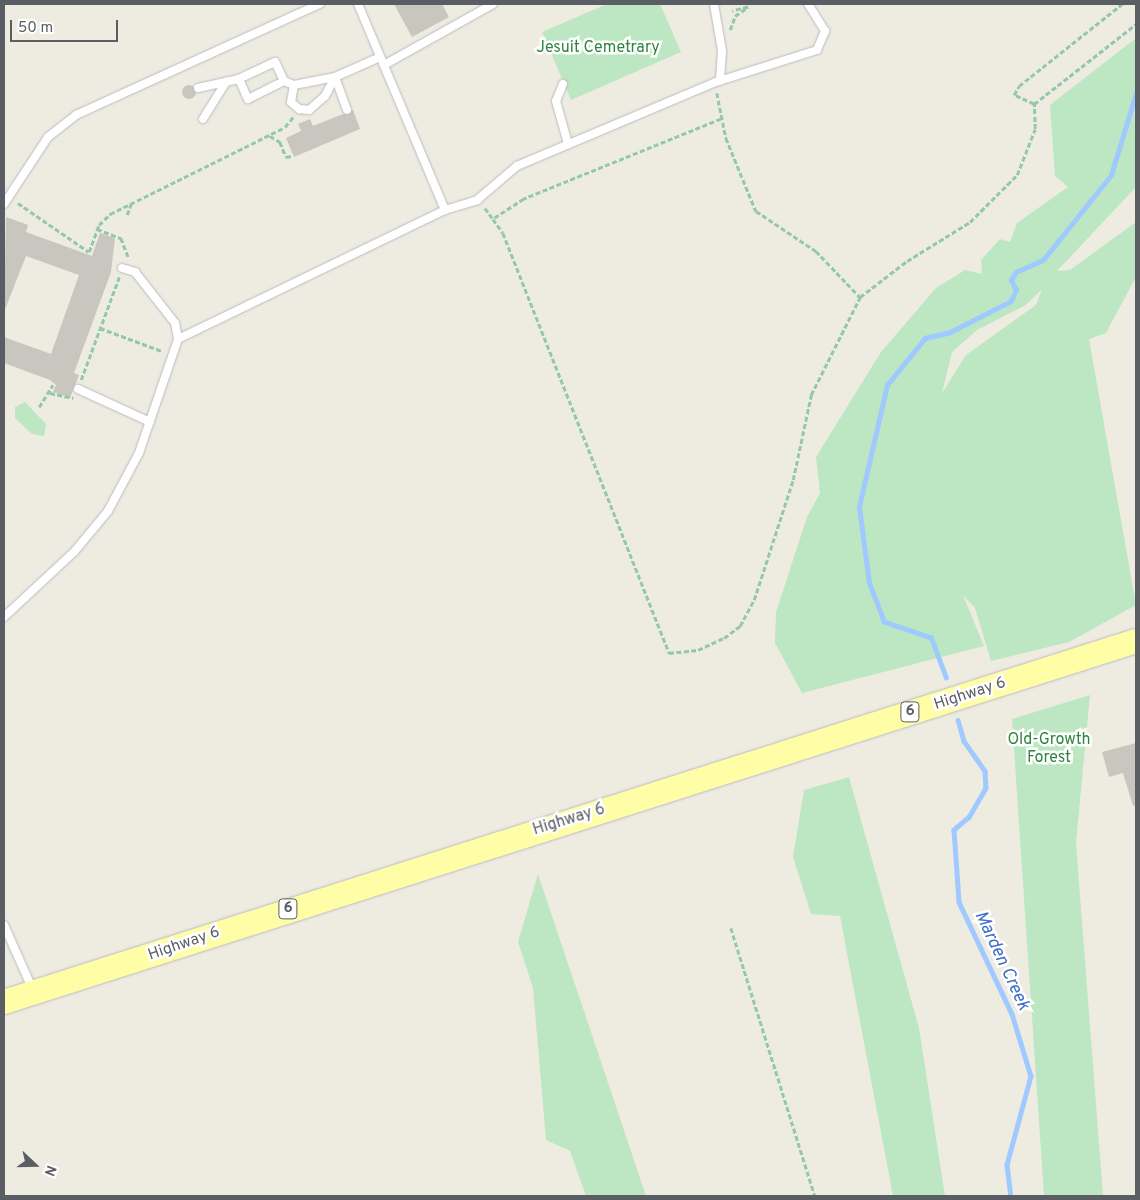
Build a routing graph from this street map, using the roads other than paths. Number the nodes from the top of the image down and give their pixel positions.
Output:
1 (320, 4) edge
2 (358, 4) edge
3 (493, 4) edge
4 (714, 4) edge
5 (808, 4) edge
6 (382, 61) junction
7 (335, 77) junction
8 (239, 80) junction
9 (284, 81) junction
10 (226, 82) junction
11 (718, 82) junction
12 (563, 84) dead end
13 (294, 85) junction
14 (198, 88) dead end
15 (347, 110) dead end
16 (203, 119) dead end
17 (568, 144) junction
18 (4, 204) edge
19 (445, 210) junction
20 (122, 268) dead end
21 (178, 339) junction
22 (79, 385) road end
23 (150, 422) junction
24 (4, 617) edge
25 (1136, 641) edge
26 (4, 925) edge
27 (35, 994) junction
28 (4, 1002) edge

1 - 18 lane
2 - 6 lane
3 - 6 lane
4 - 11 lane
5 - 11 lane
6 - 7 lane
6 - 19 lane
7 - 13 lane
7 - 13 lane
7 - 15 lane
8 - 9 lane
8 - 9 lane
8 - 10 lane
9 - 13 lane
10 - 14 lane
10 - 16 lane
11 - 17 lane
12 - 17 lane
17 - 19 lane
19 - 21 lane
20 - 21 lane
21 - 23 lane
22 - 23 lane
23 - 24 lane
25 - 27 main road, Highway 6 / 6
26 - 27 lane
27 - 28 main road, Highway 6 / 6

